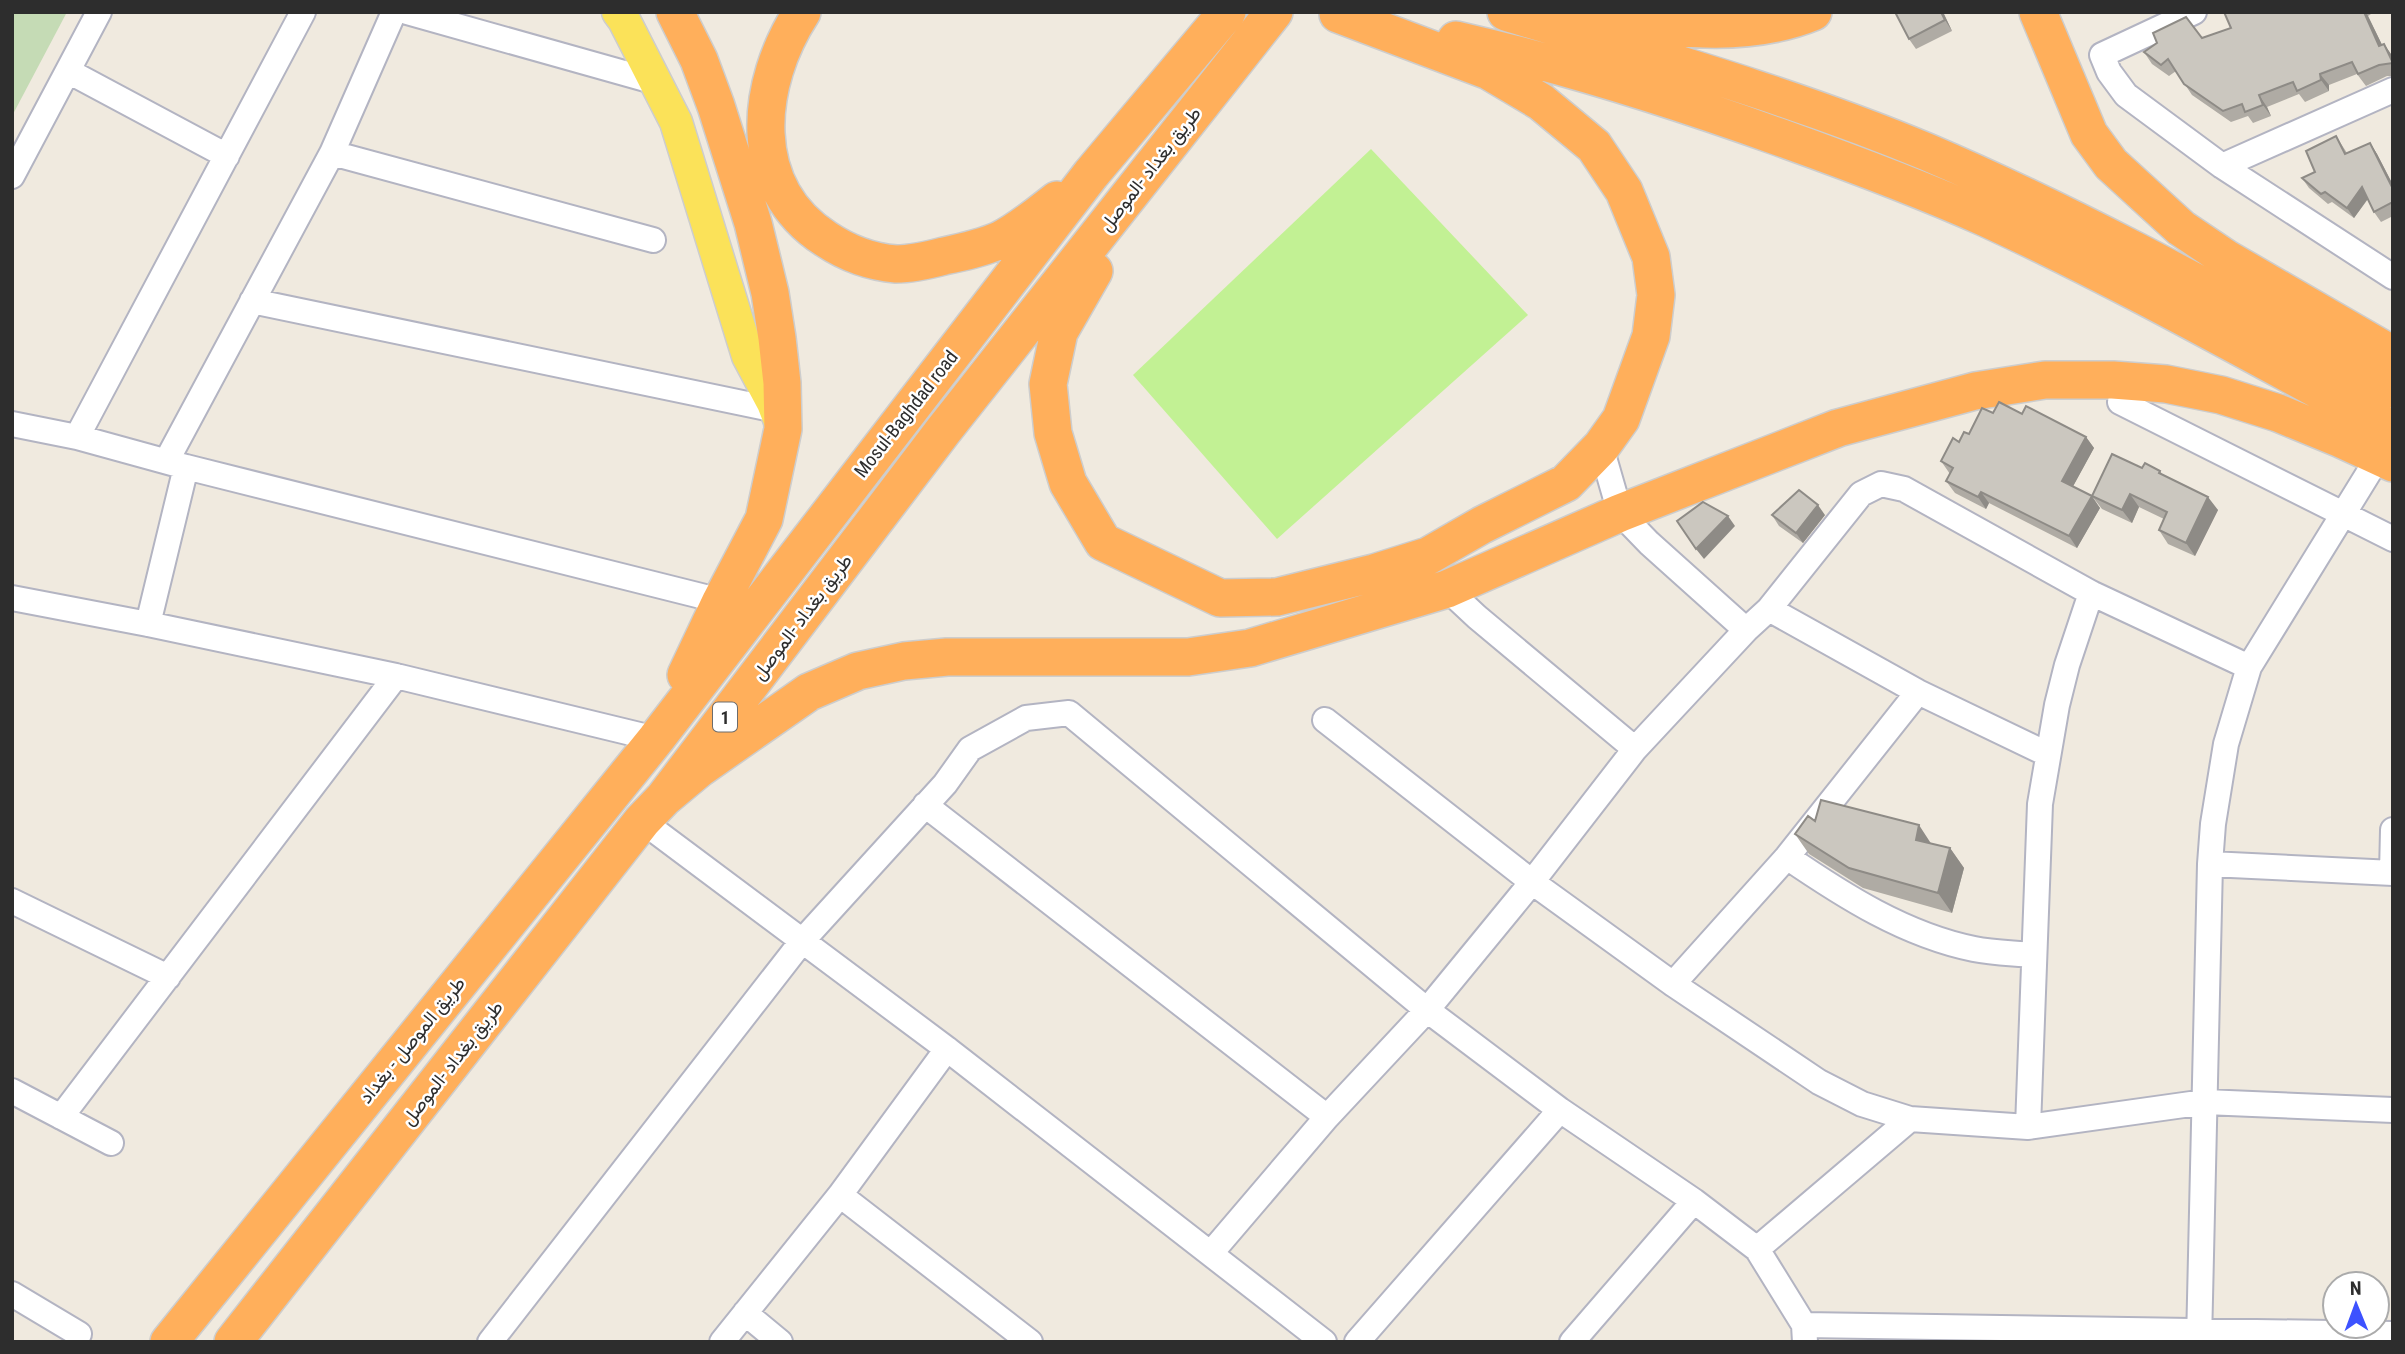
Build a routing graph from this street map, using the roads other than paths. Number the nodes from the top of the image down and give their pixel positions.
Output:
1 (99, 12) edge
2 (303, 12) edge
3 (394, 12) edge
4 (407, 12) edge
5 (618, 12) edge
6 (676, 12) edge
7 (802, 12) edge
8 (1227, 12) edge
9 (1274, 12) edge
10 (1506, 12) edge
11 (1564, 12) edge
12 (1813, 12) edge
13 (2038, 12) edge
14 (2194, 12) edge
15 (1335, 13) edge
16 (68, 71) junction
17 (656, 82) junction
18 (2393, 90) edge
19 (332, 153) junction
20 (227, 156) junction
21 (1158, 160) junction
22 (2222, 166) junction
23 (1091, 174) junction
24 (12, 176) edge
25 (653, 240) dead end
26 (2393, 276) edge
27 (252, 301) junction
28 (2390, 373) edge
29 (2120, 402) dead end
30 (779, 420) junction
31 (12, 424) edge
32 (2350, 425) junction
33 (77, 437) junction
34 (1601, 447) junction
35 (2388, 450) edge
36 (176, 463) junction
37 (1620, 513) junction
38 (2343, 513) junction
39 (2393, 539) edge
40 (1447, 589) junction
41 (2091, 593) junction
42 (12, 598) edge
43 (721, 601) junction
44 (1769, 609) junction
45 (148, 624) junction
46 (1746, 630) junction
47 (2249, 667) junction
48 (396, 676) junction
49 (1919, 692) junction
50 (1325, 720) dead end
51 (656, 739) junction
52 (1635, 749) junction
53 (2047, 754) junction
54 (925, 805) junction
55 (653, 809) junction
56 (2393, 830) edge
57 (1787, 857) junction
58 (2210, 864) junction
59 (2392, 873) edge
60 (1532, 882) junction
61 (12, 901) edge
62 (803, 940) junction
63 (2033, 955) junction
64 (168, 977) junction
65 (1674, 984) junction
66 (1427, 1010) junction
67 (947, 1049) junction
68 (12, 1091) edge
69 (2205, 1102) junction
70 (1560, 1110) junction
71 (2393, 1110) edge
72 (1327, 1116) junction
73 (61, 1117) junction
74 (1910, 1119) junction
75 (2028, 1127) junction
76 (110, 1143) dead end
77 (841, 1195) junction
78 (1693, 1201) junction
79 (1757, 1249) junction
80 (1211, 1253) junction
81 (12, 1294) edge
82 (745, 1313) junction
83 (1805, 1333) edge
84 (79, 1334) dead end
85 (2393, 1334) edge
86 (1990, 1335) edge
87 (2199, 1336) edge
88 (169, 1342) edge
89 (233, 1342) edge
90 (490, 1342) edge
91 (722, 1342) edge
92 (780, 1342) edge
93 (1030, 1342) edge
94 (1324, 1342) edge
95 (1357, 1342) edge
96 (1572, 1342) edge

1 - 16 street
2 - 20 street
3 - 19 street
4 - 17 street
5 - 17 main road
6 - 30 highway
7 - 23 highway
8 - 23 highway, Mosul-Baghdad road
9 - 21 highway, طريق بغداد -الموصل / 1
10 - 28 highway
11 - 12 highway
13 - 28 highway
14 - 22 street
15 - 32 highway
15 - 34 highway
16 - 20 street
16 - 24 street
17 - 30 main road
18 - 22 street
19 - 25 street
19 - 27 street
20 - 33 street
21 - 34 highway
21 - 55 highway, طريق بغداد -الموصل / 1
22 - 26 street
23 - 51 highway, Mosul-Baghdad road
27 - 30 street
27 - 36 street
29 - 38 street
30 - 43 highway
31 - 33 street
32 - 35 highway
32 - 37 highway
33 - 36 street
34 - 37 street
35 - 38 street
36 - 43 street
36 - 45 street
37 - 40 highway
37 - 46 street
38 - 39 street
38 - 47 street
40 - 52 street
40 - 55 highway
41 - 44 street
41 - 47 street
41 - 53 street
42 - 45 street
43 - 51 highway
44 - 46 street
44 - 49 street
45 - 48 street
46 - 52 street
47 - 58 street
48 - 51 street
48 - 64 street
49 - 53 street
49 - 57 street
50 - 60 street
51 - 88 highway, طريق الموصل - بغداد
52 - 60 street
53 - 63 street
54 - 62 street
54 - 66 street
54 - 72 street
55 - 62 street
55 - 89 highway, طريق بغداد -الموصل / 1
56 - 59 street
57 - 63 street
57 - 65 street
58 - 59 street
58 - 69 street
60 - 65 street
60 - 66 street
61 - 64 street
62 - 67 street
62 - 90 street
63 - 75 street
64 - 73 street
65 - 74 street
66 - 70 street
66 - 72 street
67 - 77 street
67 - 80 street
68 - 73 street
69 - 71 street
69 - 75 street
69 - 87 street
70 - 78 street
70 - 95 street
72 - 80 street
73 - 76 street
74 - 75 street
74 - 79 street
77 - 82 street
77 - 93 street
78 - 79 street
78 - 96 street
79 - 83 street
80 - 94 street
81 - 84 street
82 - 91 street
82 - 92 street
83 - 86 street
85 - 87 street
86 - 87 street

